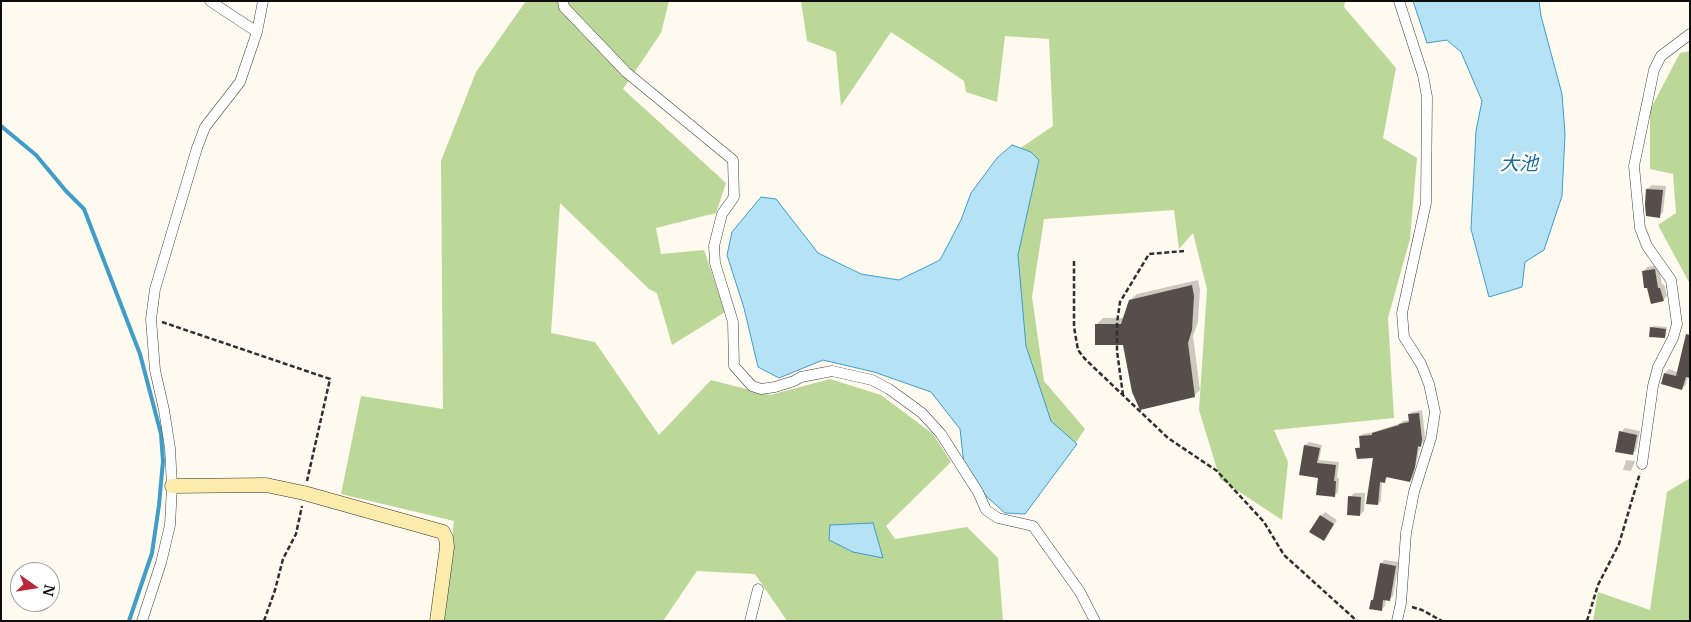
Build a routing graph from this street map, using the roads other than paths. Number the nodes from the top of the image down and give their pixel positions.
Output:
1 (210, 1) edge
2 (263, 1) edge
3 (563, 1) edge
4 (1399, 1) edge
5 (257, 32) junction
6 (1690, 34) edge
7 (1642, 464) road end
8 (172, 486) junction
9 (758, 590) dead end
10 (142, 621) edge
11 (437, 621) edge
12 (750, 621) edge
13 (1095, 621) edge
14 (1397, 621) edge

1 - 5 street
2 - 5 street
3 - 13 street
4 - 14 street
5 - 8 street
6 - 7 street
8 - 10 street
8 - 11 street
9 - 12 street

